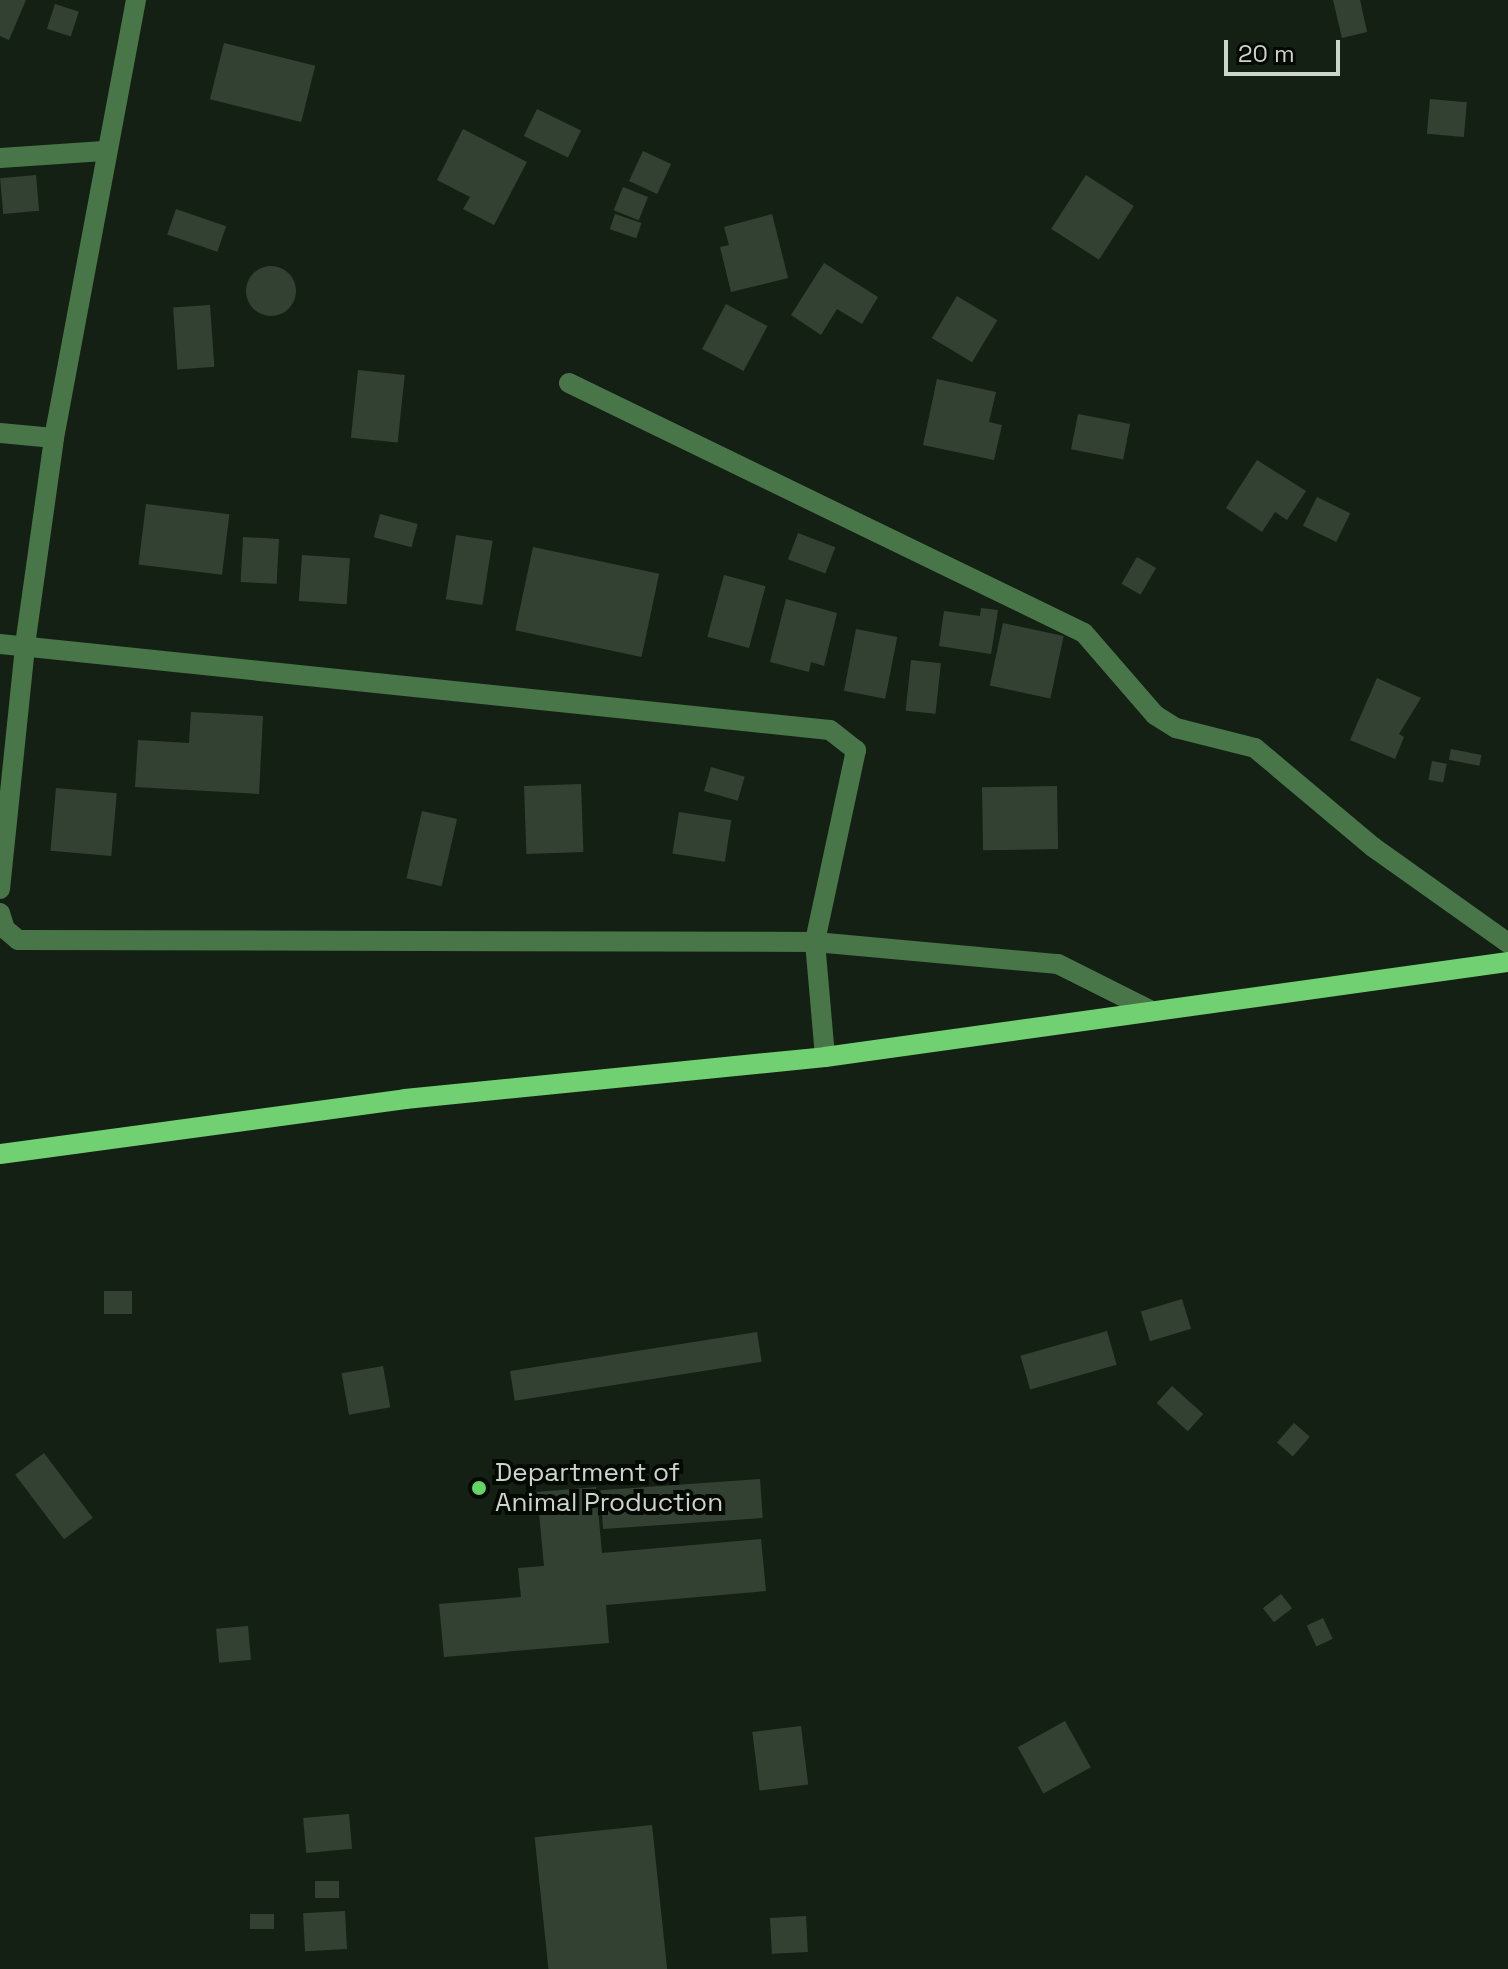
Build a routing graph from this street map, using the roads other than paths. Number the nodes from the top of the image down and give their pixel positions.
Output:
1 (136, 0) edge
2 (104, 151) junction
3 (0, 158) edge
4 (569, 383) dead end
5 (0, 433) edge
6 (54, 438) junction
7 (0, 644) edge
8 (25, 645) junction
9 (0, 889) edge
10 (0, 913) edge
11 (815, 942) junction
12 (1508, 943) edge
13 (1508, 962) edge
14 (1150, 1010) junction
15 (825, 1057) junction
16 (0, 1154) edge

1 - 2 street
2 - 3 street
2 - 6 street
4 - 12 street
5 - 6 street
6 - 8 street
7 - 8 street
8 - 9 street
8 - 11 street
10 - 11 street
11 - 14 street
11 - 15 street
13 - 14 main road
14 - 15 main road
15 - 16 main road

